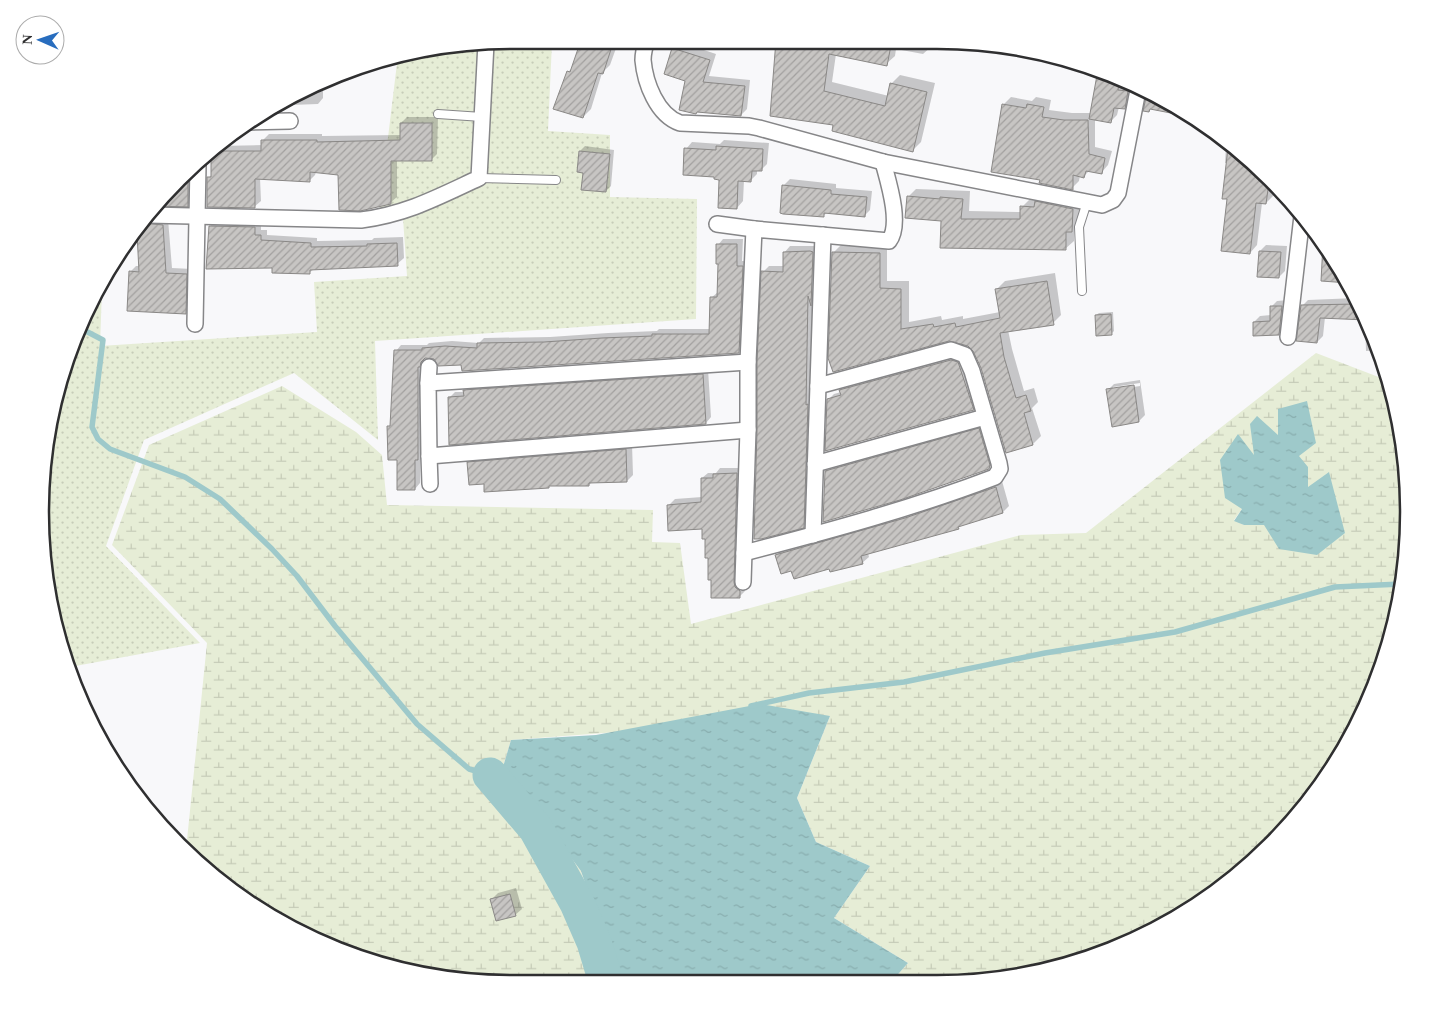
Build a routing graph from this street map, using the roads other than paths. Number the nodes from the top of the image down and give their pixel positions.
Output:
1 (646, 49) edge
2 (486, 50) edge
3 (1137, 95) edge
4 (438, 114) dead end
5 (482, 117) junction
6 (290, 121) dead end
7 (263, 122) edge
8 (883, 162) junction
9 (198, 172) edge
10 (479, 178) junction
11 (556, 180) dead end
12 (1086, 202) junction
13 (157, 215) edge
14 (198, 216) junction
15 (717, 224) dead end
16 (1301, 225) edge
17 (754, 228) junction
18 (823, 235) junction
19 (1082, 291) dead end
20 (195, 324) dead end
21 (1288, 337) dead end
22 (748, 362) junction
23 (429, 367) dead end
24 (428, 382) junction
25 (818, 386) junction
26 (985, 418) junction
27 (748, 430) junction
28 (429, 456) junction
29 (815, 464) junction
30 (430, 484) dead end
31 (813, 535) junction
32 (744, 553) junction
33 (743, 582) dead end

1 - 8 street
2 - 5 street
3 - 12 street
4 - 5 lane
5 - 10 street
6 - 7 street
8 - 12 street
8 - 18 street
9 - 14 street
10 - 11 lane
10 - 14 street
12 - 19 lane
13 - 14 street
14 - 20 street
15 - 17 street
16 - 21 street
17 - 18 street
17 - 22 street
18 - 25 street
22 - 24 street
22 - 27 street
23 - 24 street
24 - 28 street
25 - 26 street
25 - 29 street
26 - 29 street
26 - 31 street
27 - 28 street
27 - 32 street
28 - 30 street
29 - 31 street
31 - 32 street
32 - 33 street

